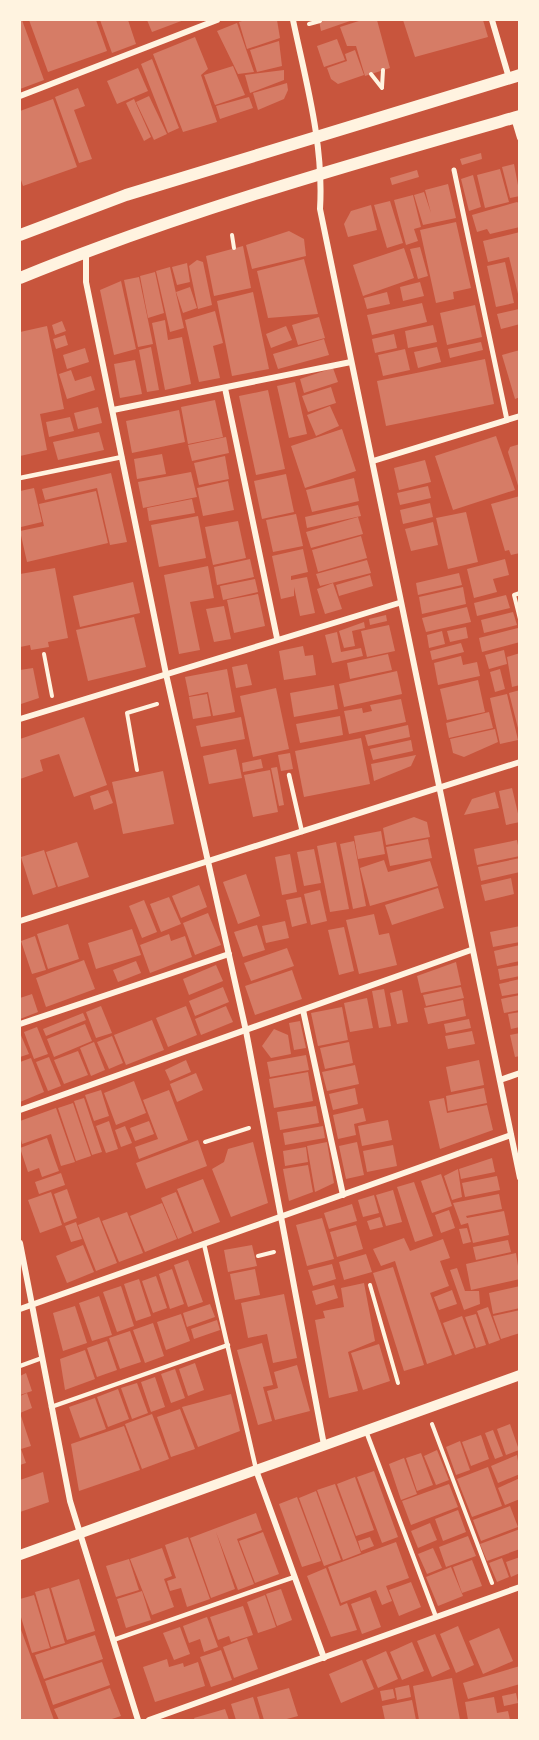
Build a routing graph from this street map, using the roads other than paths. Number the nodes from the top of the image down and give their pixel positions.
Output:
1 (218, 20) edge
2 (293, 20) edge
3 (492, 20) edge
4 (514, 76) edge
5 (20, 96) edge
6 (517, 117) edge
7 (317, 136) junction
8 (519, 138) edge
9 (454, 170) dead end
10 (322, 175) junction
11 (20, 235) edge
12 (86, 251) junction
13 (20, 278) edge
14 (351, 362) junction
15 (225, 388) junction
16 (113, 410) junction
17 (519, 416) edge
18 (507, 420) junction
19 (122, 457) junction
20 (373, 461) junction
21 (20, 478) edge
22 (399, 603) junction
23 (277, 638) junction
24 (166, 674) junction
25 (20, 719) edge
26 (519, 762) edge
27 (289, 775) dead end
28 (439, 789) junction
29 (302, 831) junction
30 (209, 860) junction
31 (20, 921) edge
32 (471, 950) junction
33 (229, 954) junction
34 (303, 1010) junction
35 (20, 1024) edge
36 (246, 1031) junction
37 (519, 1073) edge
38 (500, 1080) junction
39 (20, 1110) edge
40 (511, 1135) junction
41 (519, 1178) edge
42 (343, 1195) junction
43 (281, 1217) junction
44 (20, 1242) edge
45 (204, 1244) junction
46 (31, 1305) junction
47 (20, 1309) edge
48 (228, 1345) junction
49 (42, 1358) junction
50 (20, 1366) edge
51 (519, 1375) edge
52 (51, 1407) junction
53 (365, 1430) junction
54 (324, 1445) junction
55 (256, 1469) junction
56 (80, 1533) junction
57 (20, 1555) edge
58 (294, 1577) junction
59 (519, 1587) edge
60 (436, 1617) junction
61 (113, 1640) junction
62 (324, 1658) junction
63 (138, 1720) edge
64 (149, 1720) edge

1 - 5 street
2 - 7 street
3 - 4 street
4 - 7 main road
6 - 8 street
6 - 10 main road
7 - 10 street
7 - 11 main road
9 - 18 street
10 - 12 main road
10 - 14 street
12 - 13 main road
12 - 16 street
14 - 15 street
14 - 20 street
15 - 16 street
15 - 23 street
16 - 19 street
17 - 18 street
18 - 20 street
19 - 21 lane
19 - 24 street
20 - 22 street
22 - 23 street
22 - 28 street
23 - 24 street
24 - 25 street
24 - 30 street
26 - 28 street
27 - 29 lane
28 - 29 street
28 - 32 street
29 - 30 street
30 - 31 street
30 - 33 street
32 - 34 street
32 - 38 street
33 - 35 street
33 - 36 street
34 - 36 street
34 - 42 street
36 - 39 street
36 - 43 street
37 - 38 street
38 - 40 street
40 - 41 street
40 - 42 street
42 - 43 street
43 - 45 street
43 - 54 street
44 - 46 street
45 - 46 street
45 - 48 lane
46 - 47 street
46 - 49 street
48 - 52 lane
48 - 55 lane
49 - 50 lane
49 - 52 street
51 - 53 street
52 - 56 street
53 - 54 street
53 - 60 lane
54 - 55 street
55 - 56 street
55 - 58 street
56 - 57 street
56 - 61 street
58 - 61 lane
58 - 62 street
59 - 60 street
60 - 62 street
61 - 63 street
62 - 64 street

